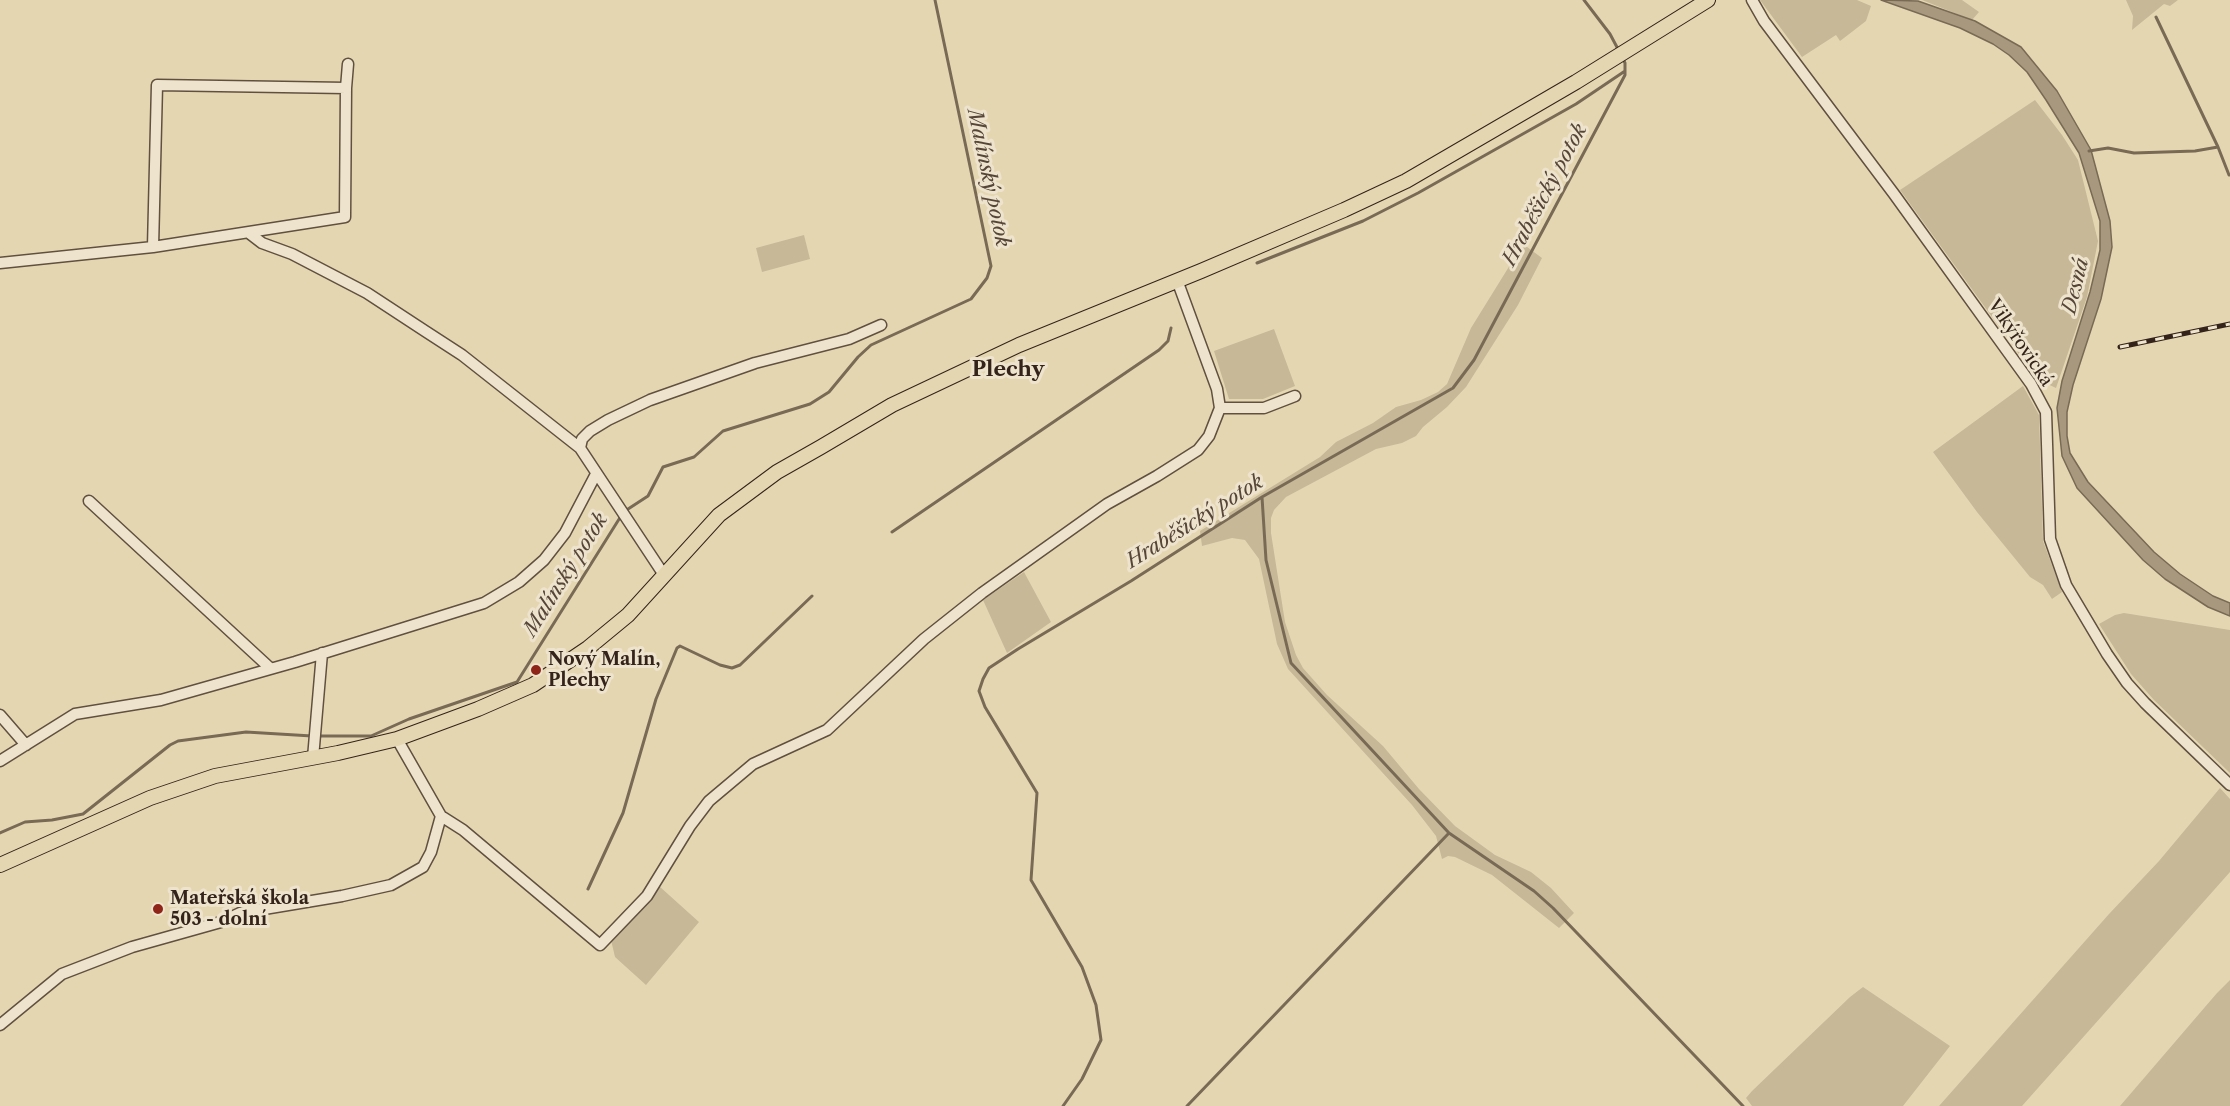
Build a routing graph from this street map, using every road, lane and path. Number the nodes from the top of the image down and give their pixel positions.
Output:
1 (1708, 0) edge
2 (1752, 0) edge
3 (348, 64) dead end
4 (346, 88) junction
5 (249, 233) junction
6 (153, 247) junction
7 (0, 263) edge
8 (1177, 280) junction
9 (882, 326) dead end
10 (1295, 396) dead end
11 (1220, 408) junction
12 (580, 448) junction
13 (596, 474) junction
14 (89, 501) dead end
15 (664, 575) junction
16 (322, 653) junction
17 (270, 668) junction
18 (0, 715) edge
19 (397, 739) junction
20 (26, 745) junction
21 (313, 758) junction
22 (0, 761) edge
23 (2230, 785) edge
24 (441, 816) junction
25 (0, 865) edge
26 (0, 1025) edge

1 - 8 main road
2 - 23 street, Vikýřovická
3 - 4 street
4 - 5 street
4 - 6 street
5 - 6 street
5 - 12 street
6 - 7 street
8 - 11 street
8 - 15 main road
9 - 12 street
10 - 11 street
11 - 24 street
12 - 13 street
13 - 15 street
13 - 16 street
14 - 17 street
15 - 19 main road
16 - 17 street
16 - 21 street
17 - 20 street
18 - 20 street
19 - 21 main road
19 - 24 street
20 - 22 street
21 - 25 main road
24 - 26 street

